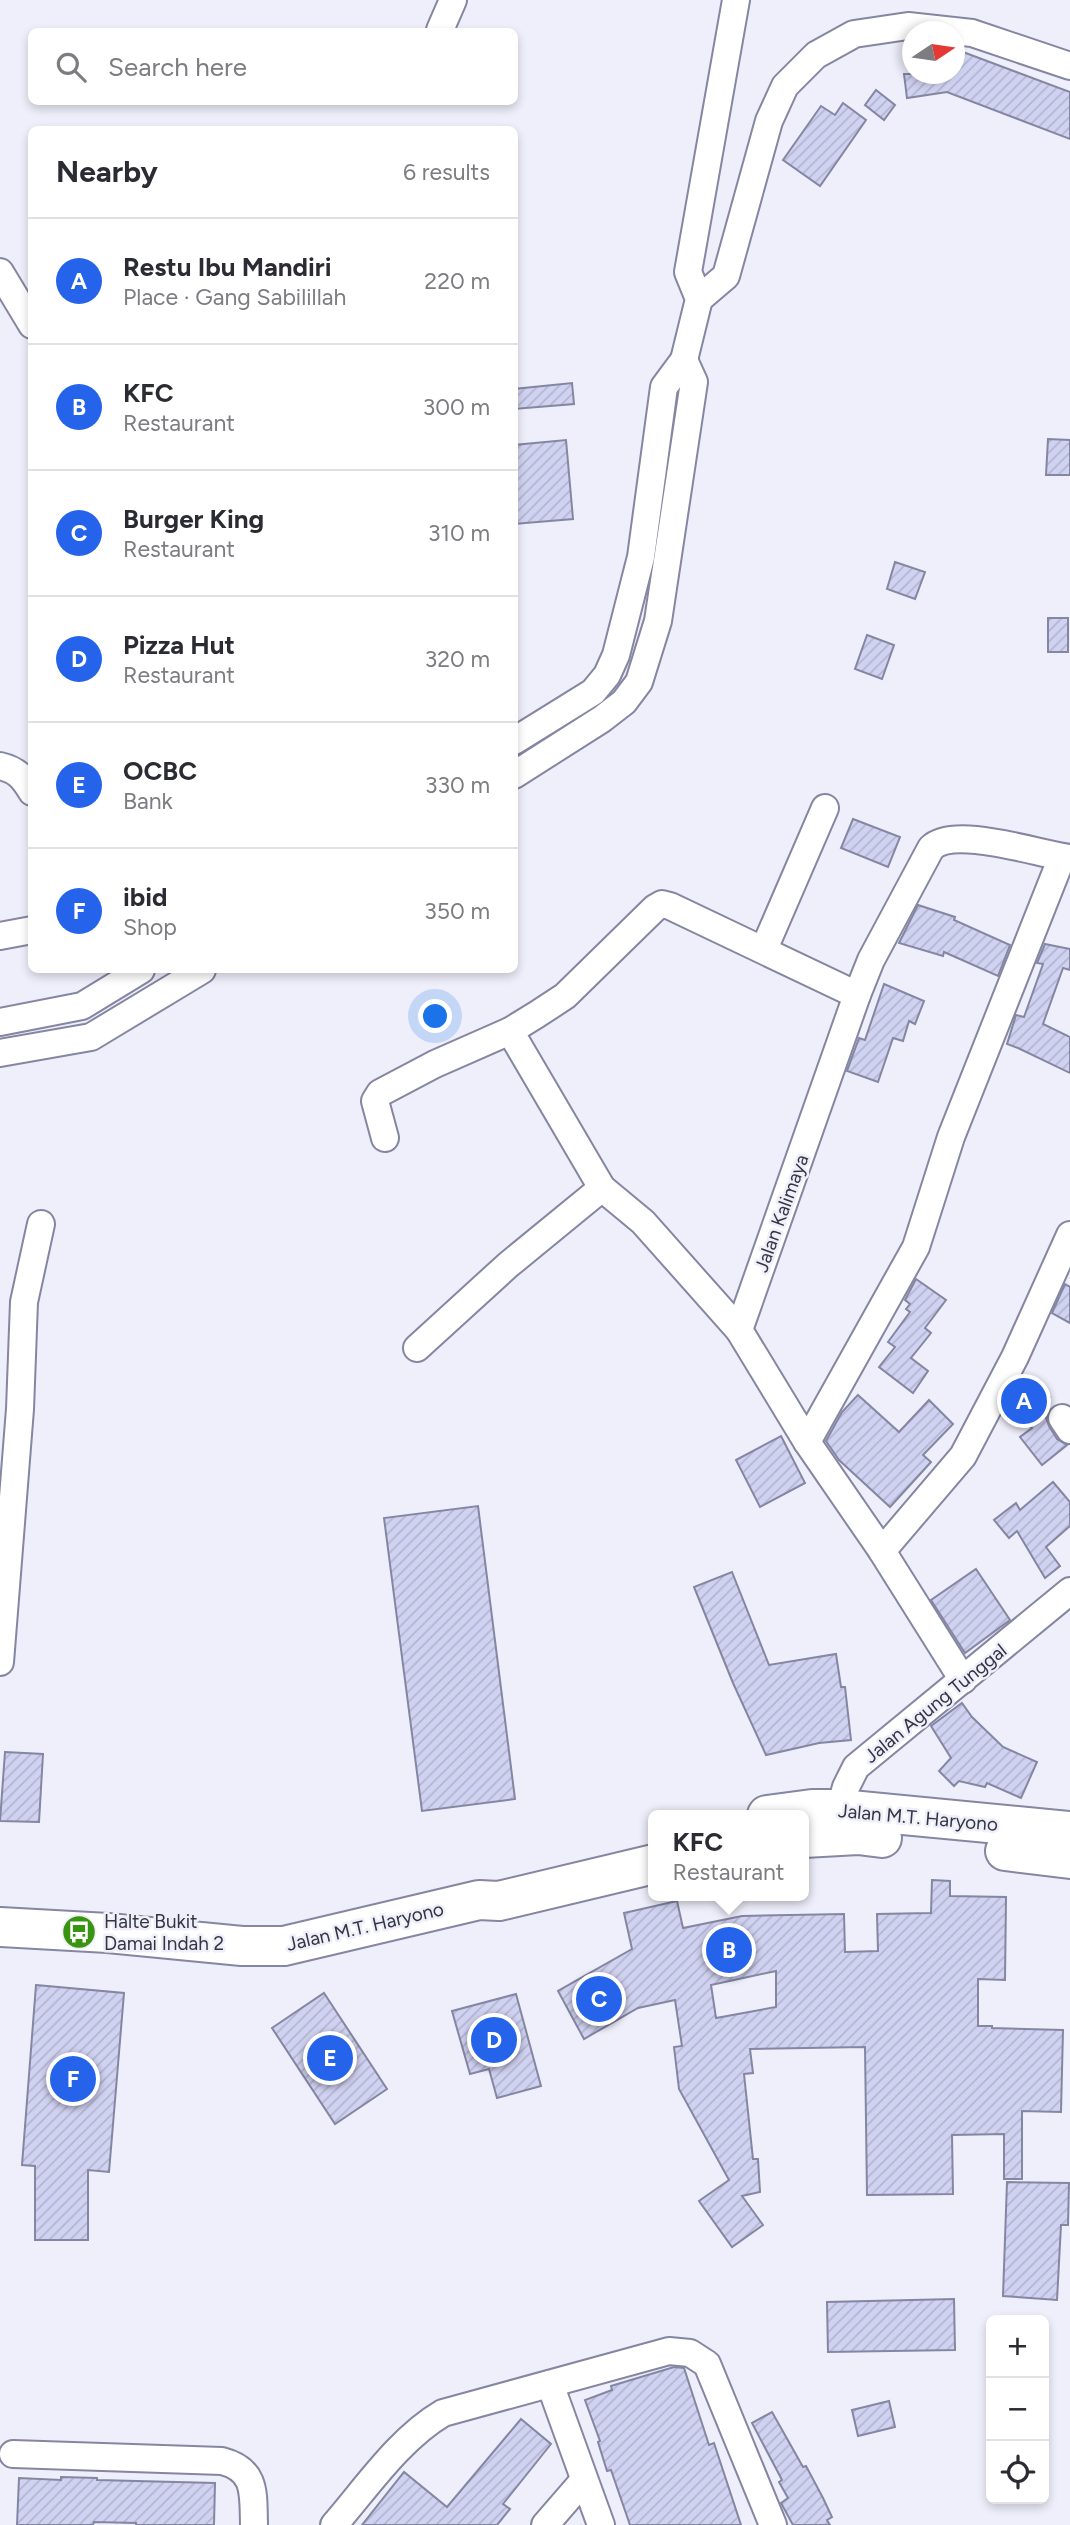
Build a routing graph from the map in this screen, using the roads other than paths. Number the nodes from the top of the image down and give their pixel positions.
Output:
1 (453, 0) edge
2 (736, 0) edge
3 (441, 28) edge
4 (1070, 66) edge
5 (0, 272) edge
6 (699, 299) junction
7 (28, 318) edge
8 (684, 360) junction
9 (640, 557) junction
10 (668, 559) junction
11 (561, 713) junction
12 (575, 737) junction
13 (518, 739) edge
14 (0, 766) edge
15 (518, 773) edge
16 (28, 785) edge
17 (825, 808) dead end
18 (1066, 857) edge
19 (28, 931) edge
20 (0, 936) edge
21 (764, 949) junction
22 (132, 973) edge
23 (136, 973) edge
24 (197, 973) edge
25 (856, 995) junction
26 (150, 1001) junction
27 (82, 1006) junction
28 (0, 1022) edge
29 (510, 1031) junction
30 (91, 1037) junction
31 (0, 1053) edge
32 (385, 1138) dead end
33 (602, 1188) junction
34 (41, 1224) dead end
35 (1070, 1235) edge
36 (739, 1329) junction
37 (417, 1348) dead end
38 (807, 1442) junction
39 (882, 1551) junction
40 (1070, 1591) edge
41 (0, 1662) edge
42 (963, 1681) junction
43 (804, 1810) edge
44 (826, 1828) edge
45 (1070, 1831) edge
46 (648, 1844) edge
47 (1070, 1858) edge
48 (648, 1865) edge
49 (479, 1900) junction
50 (1, 1935) edge
51 (550, 2384) junction
52 (13, 2454) dead end
53 (584, 2480) junction
54 (254, 2525) edge
55 (334, 2525) edge
56 (545, 2525) edge
57 (601, 2525) edge
58 (773, 2525) edge

1 - 3 street
2 - 6 street
4 - 6 street
5 - 7 street
6 - 8 street
8 - 9 street
8 - 10 street
9 - 10 street
9 - 11 street
10 - 12 street
11 - 12 street
11 - 13 street
12 - 15 street
14 - 16 street
17 - 21 street
18 - 25 street, Jalan Kalimaya
18 - 38 street
19 - 20 street
21 - 25 street
21 - 29 street
22 - 27 street
23 - 26 street
24 - 26 street
25 - 36 street, Jalan Kalimaya
26 - 30 street
27 - 28 street
27 - 30 street
29 - 32 street
29 - 33 street
30 - 31 street
33 - 36 street
33 - 37 street
34 - 41 street
35 - 39 street
36 - 38 street
38 - 39 street
39 - 42 street
40 - 42 street, Jalan Agung Tunggal
42 - 44 street, Jalan Agung Tunggal
43 - 44 main road, Jalan M.T. Haryono
44 - 45 main road, Jalan M.T. Haryono
44 - 47 main road, Jalan M.T. Haryono
46 - 49 main road, Jalan M.T. Haryono
48 - 49 main road, Jalan M.T. Haryono
49 - 50 main road, Jalan M.T. Haryono
51 - 53 street
51 - 55 street
51 - 58 street
52 - 54 street
53 - 56 street
53 - 57 street

